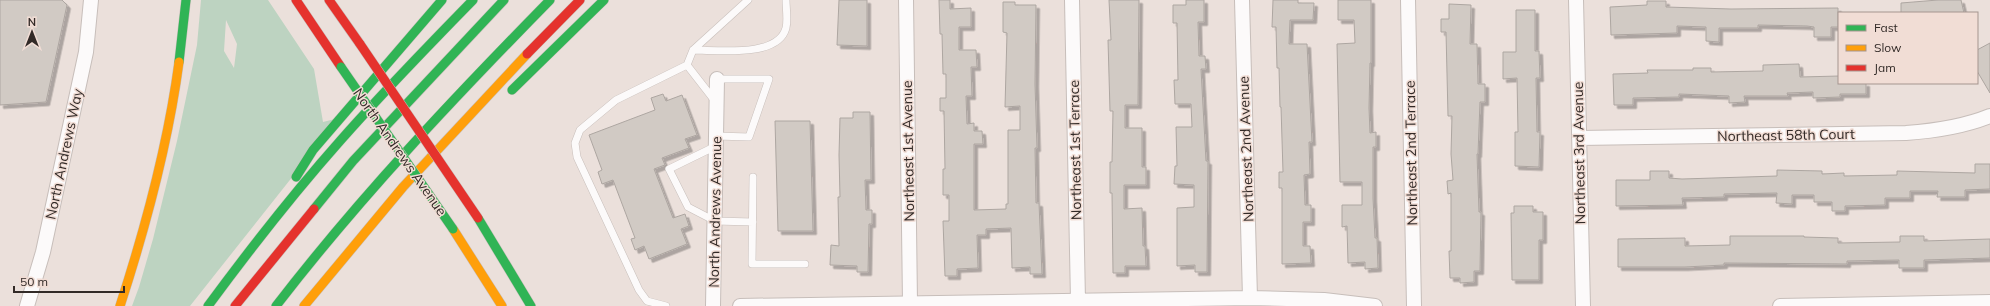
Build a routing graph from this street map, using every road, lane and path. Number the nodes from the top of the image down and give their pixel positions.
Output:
1 (91, 0) edge
2 (186, 0) edge
3 (296, 0) edge
4 (329, 0) edge
5 (442, 0) edge
6 (473, 0) edge
7 (504, 0) edge
8 (550, 0) edge
9 (580, 0) edge
10 (604, 0) edge
11 (748, 0) edge
12 (786, 0) edge
13 (906, 0) edge
14 (1072, 0) edge
15 (1242, 0) edge
16 (1408, 0) edge
17 (1576, 0) edge
18 (694, 50) junction
19 (687, 66) junction
20 (717, 79) joint
21 (503, 97) dead end
22 (717, 102) junction
23 (485, 112) dead end
24 (1990, 116) edge
25 (1579, 138) junction
26 (716, 141) junction
27 (424, 164) junction
28 (753, 177) dead end
29 (715, 221) junction
30 (753, 222) junction
31 (249, 252) junction
32 (805, 264) dead end
33 (1250, 298) junction
34 (1078, 301) junction
35 (910, 302) junction
36 (1990, 302) edge
37 (657, 305) edge
38 (27, 306) edge
39 (120, 306) edge
40 (208, 306) edge
41 (235, 306) edge
42 (276, 306) edge
43 (304, 306) edge
44 (502, 306) edge
45 (531, 306) edge
46 (666, 306) edge
47 (713, 306) edge
48 (740, 306) edge
49 (1375, 306) edge
50 (1414, 306) edge
51 (1583, 306) edge
52 (1780, 306) edge

1 - 38 street, North Andrews Way
2 - 39 main road
3 - 44 main road, North Andrews Avenue, bridge
4 - 45 main road, North Andrews Avenue, bridge
5 - 31 main road
6 - 31 main road
7 - 41 main road
8 - 42 main road
9 - 27 main road
10 - 21 main road
11 - 18 lane
12 - 18 lane
13 - 35 street, Northeast 1st Avenue
14 - 34 street, Northeast 1st Terrace
15 - 33 street, Northeast 2nd Avenue
16 - 50 street, Northeast 2nd Terrace
17 - 25 street, Northeast 3rd Avenue
18 - 19 lane
19 - 22 lane
19 - 37 lane
20 - 22 street, North Andrews Avenue
20 - 26 lane
22 - 26 street, North Andrews Avenue
23 - 27 main road
24 - 25 street, Northeast 58th Court
25 - 51 street, Northeast 3rd Avenue
26 - 29 street, North Andrews Avenue
26 - 29 lane
27 - 43 main road
28 - 30 lane
29 - 30 lane
29 - 47 street, North Andrews Avenue
30 - 32 lane
31 - 40 main road
33 - 34 street
33 - 49 street
34 - 35 street
35 - 48 street
36 - 52 street
37 - 46 lane

